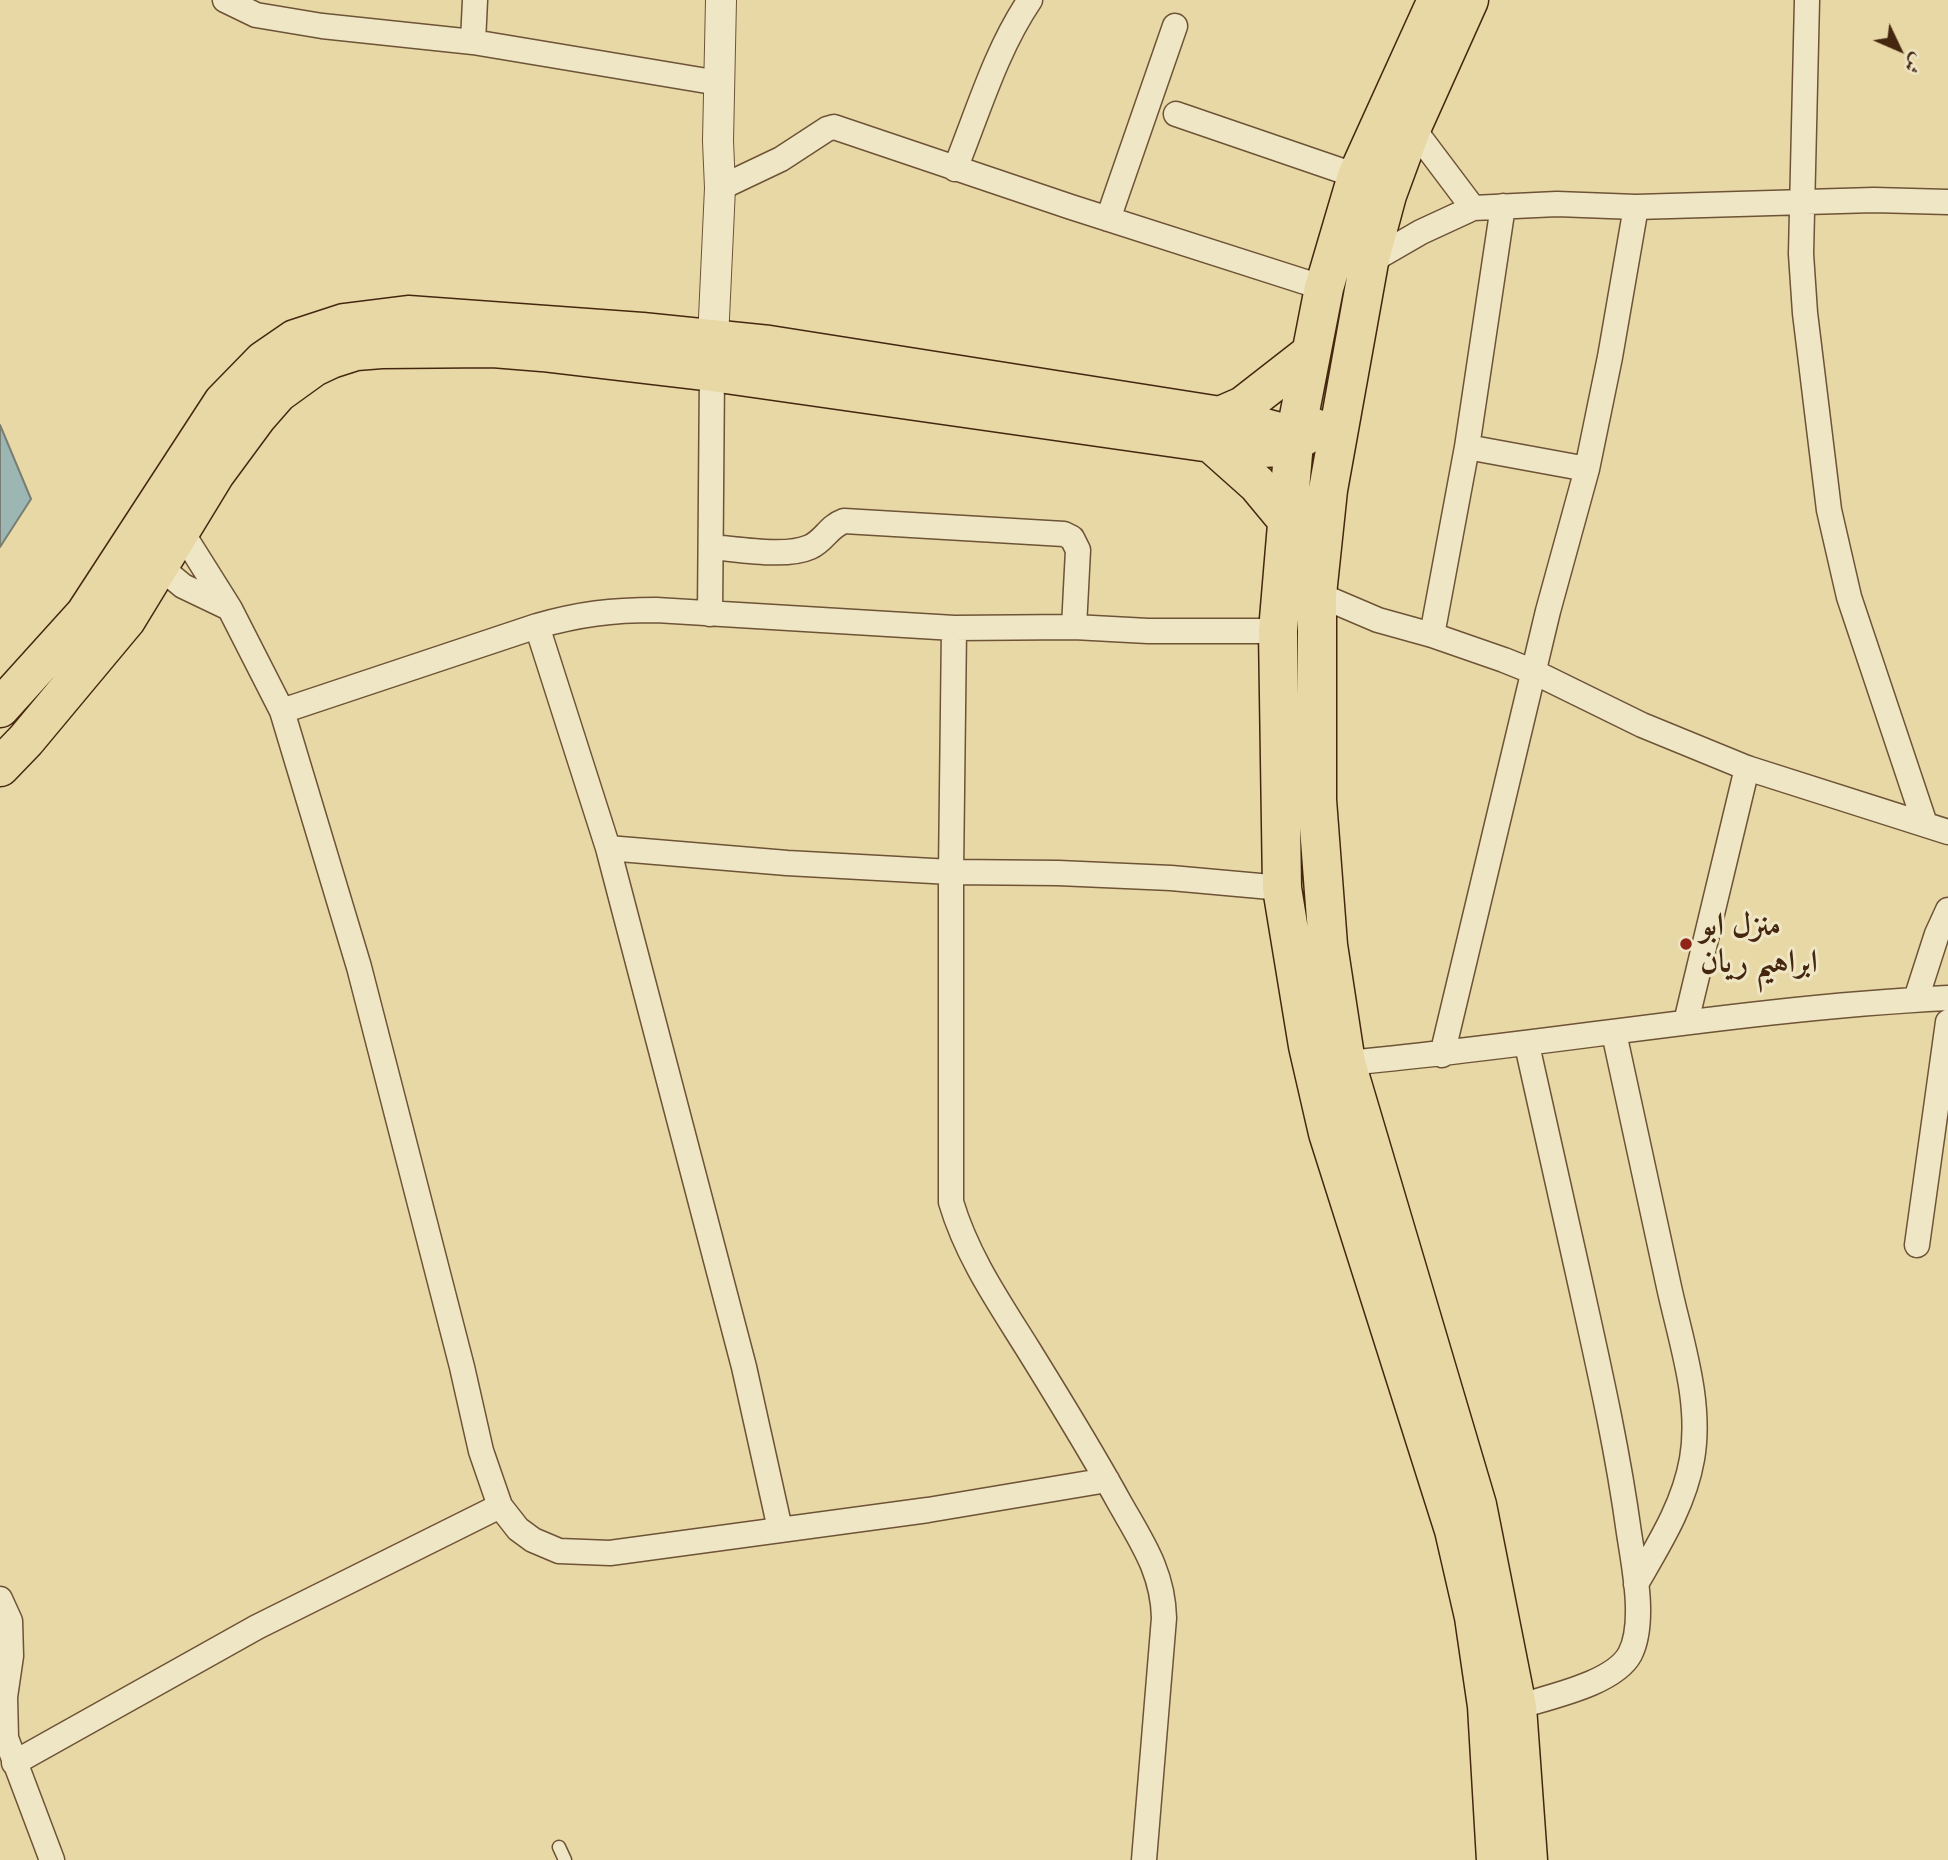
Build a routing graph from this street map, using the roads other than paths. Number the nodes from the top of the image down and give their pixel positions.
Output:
1 (225, 0) edge
2 (475, 0) edge
3 (722, 0) edge
4 (1030, 0) edge
5 (1437, 0) edge
6 (1469, 0) edge
7 (1807, 0) edge
8 (1175, 26) dead end
9 (473, 42) junction
10 (719, 83) junction
11 (1176, 114) dead end
12 (1412, 127) junction
13 (956, 169) junction
14 (1357, 176) junction
15 (720, 188) junction
16 (1948, 202) edge
17 (1801, 203) junction
18 (1503, 206) junction
19 (1636, 207) junction
20 (1474, 208) junction
21 (1108, 219) junction
22 (1369, 262) junction
23 (1324, 288) junction
24 (1311, 353) junction
25 (713, 355) junction
26 (1341, 411) junction
27 (1215, 430) junction
28 (1294, 442) junction
29 (1467, 447) junction
30 (1587, 469) junction
31 (1328, 490) junction
32 (1286, 519) junction
33 (166, 520) junction
34 (711, 547) junction
35 (145, 555) junction
36 (1317, 594) junction
37 (230, 609) junction
38 (710, 614) junction
39 (537, 626) junction
40 (1074, 627) junction
41 (954, 628) junction
42 (1278, 631) junction
43 (1432, 635) junction
44 (1534, 672) junction
45 (0, 708) edge
46 (282, 712) junction
47 (0, 767) edge
48 (1747, 768) junction
49 (1936, 828) edge
50 (608, 848) junction
51 (951, 872) junction
52 (1282, 888) junction
53 (1948, 910) edge
54 (1948, 998) edge
55 (1916, 999) junction
56 (1686, 1022) junction
57 (1948, 1022) edge
58 (1614, 1033) junction
59 (1527, 1045) junction
60 (1442, 1055) junction
61 (1346, 1063) junction
62 (1917, 1245) dead end
63 (1107, 1480) junction
64 (500, 1506) junction
65 (780, 1529) junction
66 (1636, 1584) junction
67 (0, 1599) edge
68 (1517, 1707) junction
69 (15, 1763) junction
70 (559, 1847) dead end
71 (52, 1860) edge
72 (565, 1860) edge
73 (1144, 1860) edge
74 (1496, 1860) edge
75 (1528, 1860) edge

1 - 9 street
2 - 9 street
3 - 10 street
4 - 13 street
5 - 14 main road
6 - 12 main road
7 - 17 street
8 - 21 street
9 - 10 street
10 - 15 street
11 - 14 street
12 - 20 street
12 - 22 main road
13 - 15 street
13 - 21 street
14 - 23 main road
15 - 25 street
16 - 17 street
17 - 19 street
17 - 49 street
18 - 19 street
18 - 20 street
18 - 29 street
19 - 30 street
20 - 22 street
21 - 23 street
22 - 26 main road
23 - 24 main road
24 - 27 main road
24 - 28 main road
25 - 27 main road
25 - 33 main road
25 - 34 street
26 - 28 main road
26 - 31 main road
27 - 28 main road
27 - 32 main road
28 - 31 main road
28 - 32 main road
29 - 30 street
29 - 43 street
30 - 44 street
31 - 36 main road
32 - 42 main road
33 - 35 main road
33 - 37 street
34 - 38 street
34 - 40 street
35 - 37 street
35 - 45 main road
35 - 47 main road
36 - 43 street
36 - 61 main road
37 - 46 street
38 - 39 street
38 - 41 street
39 - 46 street
39 - 50 street
40 - 41 street
40 - 42 street
41 - 51 street
42 - 52 main road
43 - 44 street
44 - 48 street
44 - 60 street
46 - 64 street
48 - 49 street
48 - 56 street
50 - 51 street
50 - 65 street
51 - 52 street
51 - 63 street
52 - 74 main road
53 - 55 street
54 - 55 street
55 - 56 street
56 - 58 street
57 - 62 street
58 - 59 street
58 - 66 street
59 - 60 street
59 - 66 street
60 - 61 street
61 - 68 main road
63 - 65 street
63 - 73 street
64 - 65 street
64 - 69 street
66 - 68 street
67 - 69 street
68 - 75 main road
69 - 71 street
70 - 72 lane

